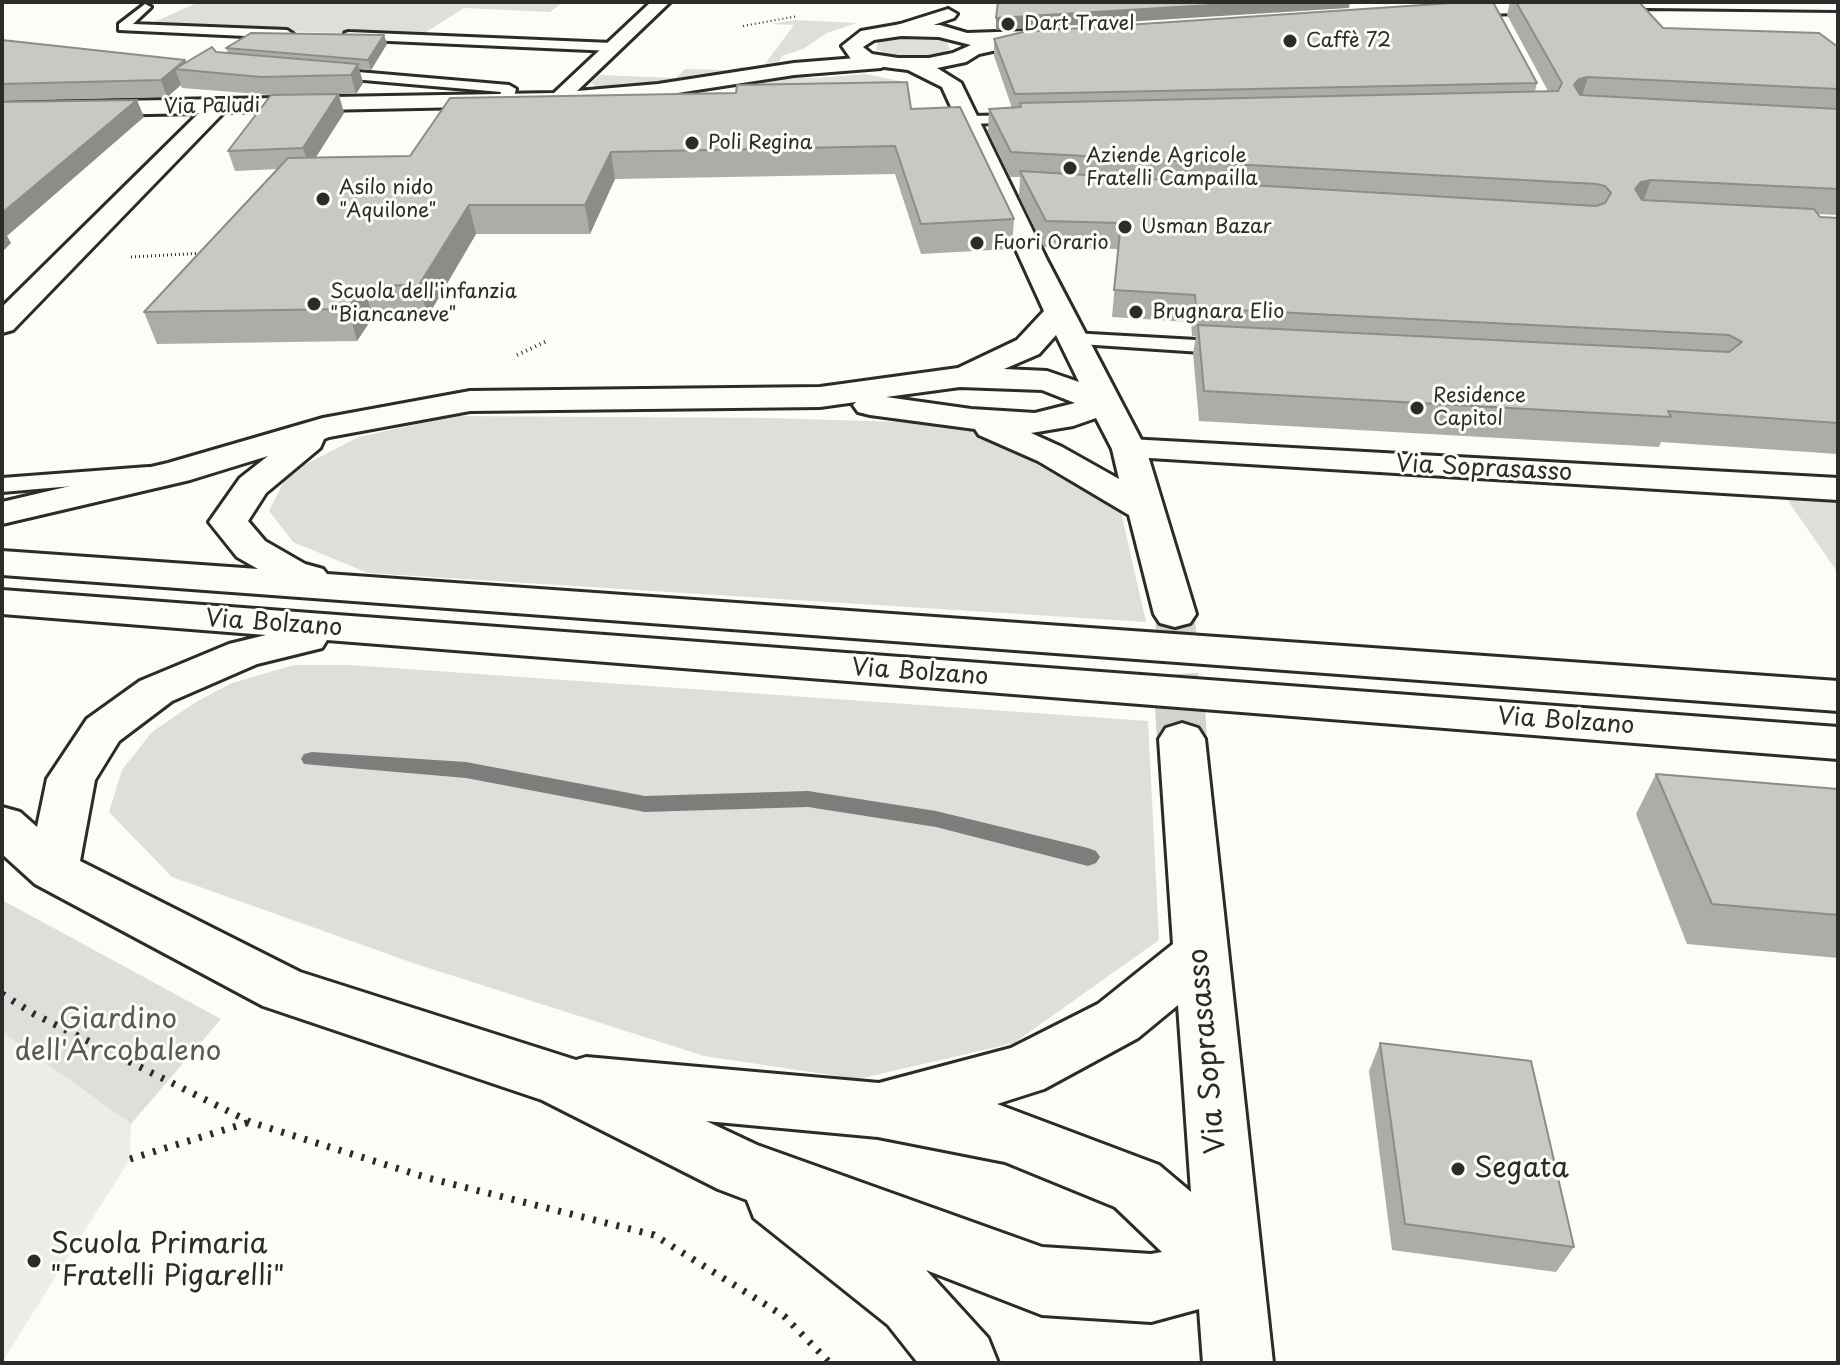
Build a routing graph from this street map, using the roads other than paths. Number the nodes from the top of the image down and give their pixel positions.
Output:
1 (661, 2) edge
2 (1524, 4) edge
3 (1838, 5) edge
4 (145, 7) dead end
5 (1493, 7) junction
6 (949, 8) edge
7 (1430, 8) edge
8 (1503, 27) edge
9 (901, 30) junction
10 (296, 34) edge
11 (1080, 35) edge
12 (328, 36) edge
13 (963, 45) junction
14 (852, 46) junction
15 (612, 47) junction
16 (881, 62) junction
17 (914, 65) junction
18 (794, 69) junction
19 (305, 71) edge
20 (951, 83) junction
21 (565, 99) junction
22 (506, 101) junction
23 (217, 107) junction
24 (2, 110) edge
25 (1038, 119) edge
26 (968, 120) junction
27 (2, 324) edge
28 (1066, 326) junction
29 (1258, 349) edge
30 (960, 377) junction
31 (820, 397) junction
32 (1104, 403) junction
33 (971, 419) junction
34 (323, 428) junction
35 (1129, 449) junction
36 (177, 472) junction
37 (2, 485) edge
38 (1838, 489) edge
39 (1148, 511) junction
40 (2, 513) edge
41 (2, 563) edge
42 (386, 593) junction
43 (2, 602) edge
44 (1175, 614) tunnel mouth
45 (349, 629) junction
46 (1838, 696) edge
47 (1182, 739) tunnel mouth
48 (1838, 743) edge
49 (2, 825) edge
50 (53, 870) junction
51 (1199, 955) junction
52 (559, 1080) junction
53 (878, 1110) junction
54 (740, 1168) junction
55 (1228, 1268) junction
56 (963, 1363) edge
57 (1238, 1363) edge

1 - 15 street
2 - 3 street
2 - 5 street
4 - 10 lane
5 - 7 street
5 - 8 lane
6 - 9 street
6 - 13 street
9 - 13 street
9 - 14 street
11 - 13 street
12 - 15 lane
13 - 17 street
13 - 20 street
14 - 16 street
14 - 18 street, Via Paludi
15 - 21 street
16 - 17 street
16 - 18 street, Via Paludi
17 - 20 street
18 - 21 street, Via Paludi
19 - 22 lane
20 - 26 street
21 - 22 street, Via Paludi
22 - 23 street, Via Paludi
23 - 24 street, Via Paludi
23 - 27 street
25 - 26 lane
26 - 28 street
28 - 29 lane
28 - 30 street
28 - 32 street
30 - 31 street
30 - 32 street
31 - 33 street
31 - 34 street
32 - 33 street
32 - 35 street
33 - 39 street
34 - 36 street
34 - 42 street
35 - 38 street, Via Soprasasso
35 - 39 street
36 - 37 lane
36 - 40 street
39 - 44 street
41 - 42 street, Via Bolzano
42 - 46 street, Via Bolzano
43 - 45 street, Via Bolzano
45 - 48 street, Via Bolzano
45 - 50 street
47 - 51 street, Via Soprasasso
49 - 50 street
50 - 52 street
51 - 53 street
51 - 55 street, Via Soprasasso
52 - 53 street
52 - 54 street
53 - 55 street
54 - 55 street
54 - 56 street
55 - 57 street, Via Soprasasso

